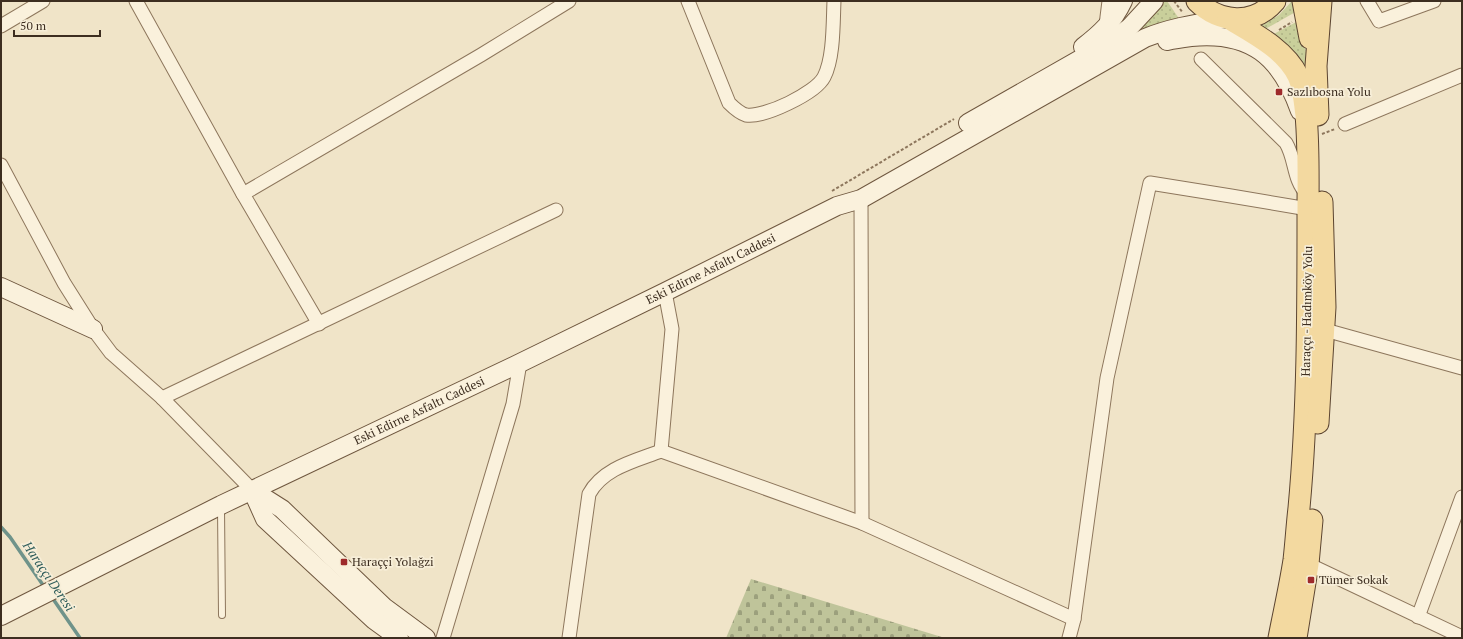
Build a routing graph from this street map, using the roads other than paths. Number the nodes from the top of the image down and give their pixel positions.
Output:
1 (43, 1) edge
2 (136, 1) edge
3 (569, 1) edge
4 (688, 1) edge
5 (834, 1) edge
6 (1109, 1) edge
7 (1123, 1) edge
8 (1154, 1) edge
9 (1197, 1) edge
10 (1275, 1) edge
11 (1367, 1) edge
12 (1434, 1) edge
13 (553, 5) edge
14 (1310, 5) edge
15 (1228, 18) junction
16 (1, 26) edge
17 (1106, 28) junction
18 (1201, 59) dead end
19 (1462, 75) edge
20 (1046, 87) junction
21 (1345, 124) road end
22 (1313, 132) junction
23 (1, 165) edge
24 (243, 194) junction
25 (861, 199) junction
26 (1308, 203) junction
27 (837, 206) junction
28 (556, 210) dead end
29 (1, 287) edge
30 (665, 292) junction
31 (319, 324) junction
32 (93, 329) junction
33 (1325, 330) junction
34 (520, 363) junction
35 (1462, 368) edge
36 (162, 398) junction
37 (661, 451) junction
38 (252, 490) junction
39 (1462, 497) edge
40 (221, 505) junction
41 (862, 523) junction
42 (1301, 562) junction
43 (222, 615) dead end
44 (1, 616) edge
45 (1418, 617) junction
46 (1074, 619) junction
47 (1462, 637) edge
48 (398, 638) edge
49 (426, 638) edge
50 (444, 638) edge
51 (569, 638) edge
52 (1069, 638) edge
53 (1279, 638) edge
54 (1296, 638) edge

1 - 16 street
2 - 24 street
3 - 13 street
4 - 5 street
6 - 17 street
7 - 17 main road
8 - 20 main road
9 - 15 main road
10 - 15 main road
11 - 12 street
13 - 24 street
14 - 22 main road, Haraççı - Hadımköy Yolu
15 - 20 main road
15 - 22 main road, Haraççı - Hadımköy Yolu
17 - 20 main road
18 - 26 street
19 - 21 street
20 - 22 main road
20 - 25 main road
20 - 27 main road
22 - 26 main road, Haraççı - Hadımköy Yolu
22 - 33 main road, Haraççı - Hadımköy Yolu
23 - 32 street
24 - 31 street
25 - 27 main road
25 - 41 street
26 - 42 main road, Haraççı - Hadımköy Yolu
26 - 46 street
27 - 30 main road, Eski Edirne Asfaltı Caddesi
28 - 31 street
29 - 32 main road
30 - 34 main road, Eski Edirne Asfaltı Caddesi
30 - 37 street
31 - 36 street
32 - 36 street
33 - 35 street
33 - 42 main road, Haraççı - Hadımköy Yolu
34 - 38 main road, Eski Edirne Asfaltı Caddesi
34 - 50 street
36 - 38 street
37 - 41 street
37 - 51 street
38 - 40 main road, Eski Edirne Asfaltı Caddesi
38 - 48 main road
38 - 49 main road
39 - 45 street
40 - 43 lane
40 - 44 main road, Eski Edirne Asfaltı Caddesi
41 - 46 street
42 - 45 street
42 - 53 main road, Haraççı - Hadımköy Yolu
42 - 54 main road, Haraççı - Hadımköy Yolu
45 - 47 street
46 - 52 street

